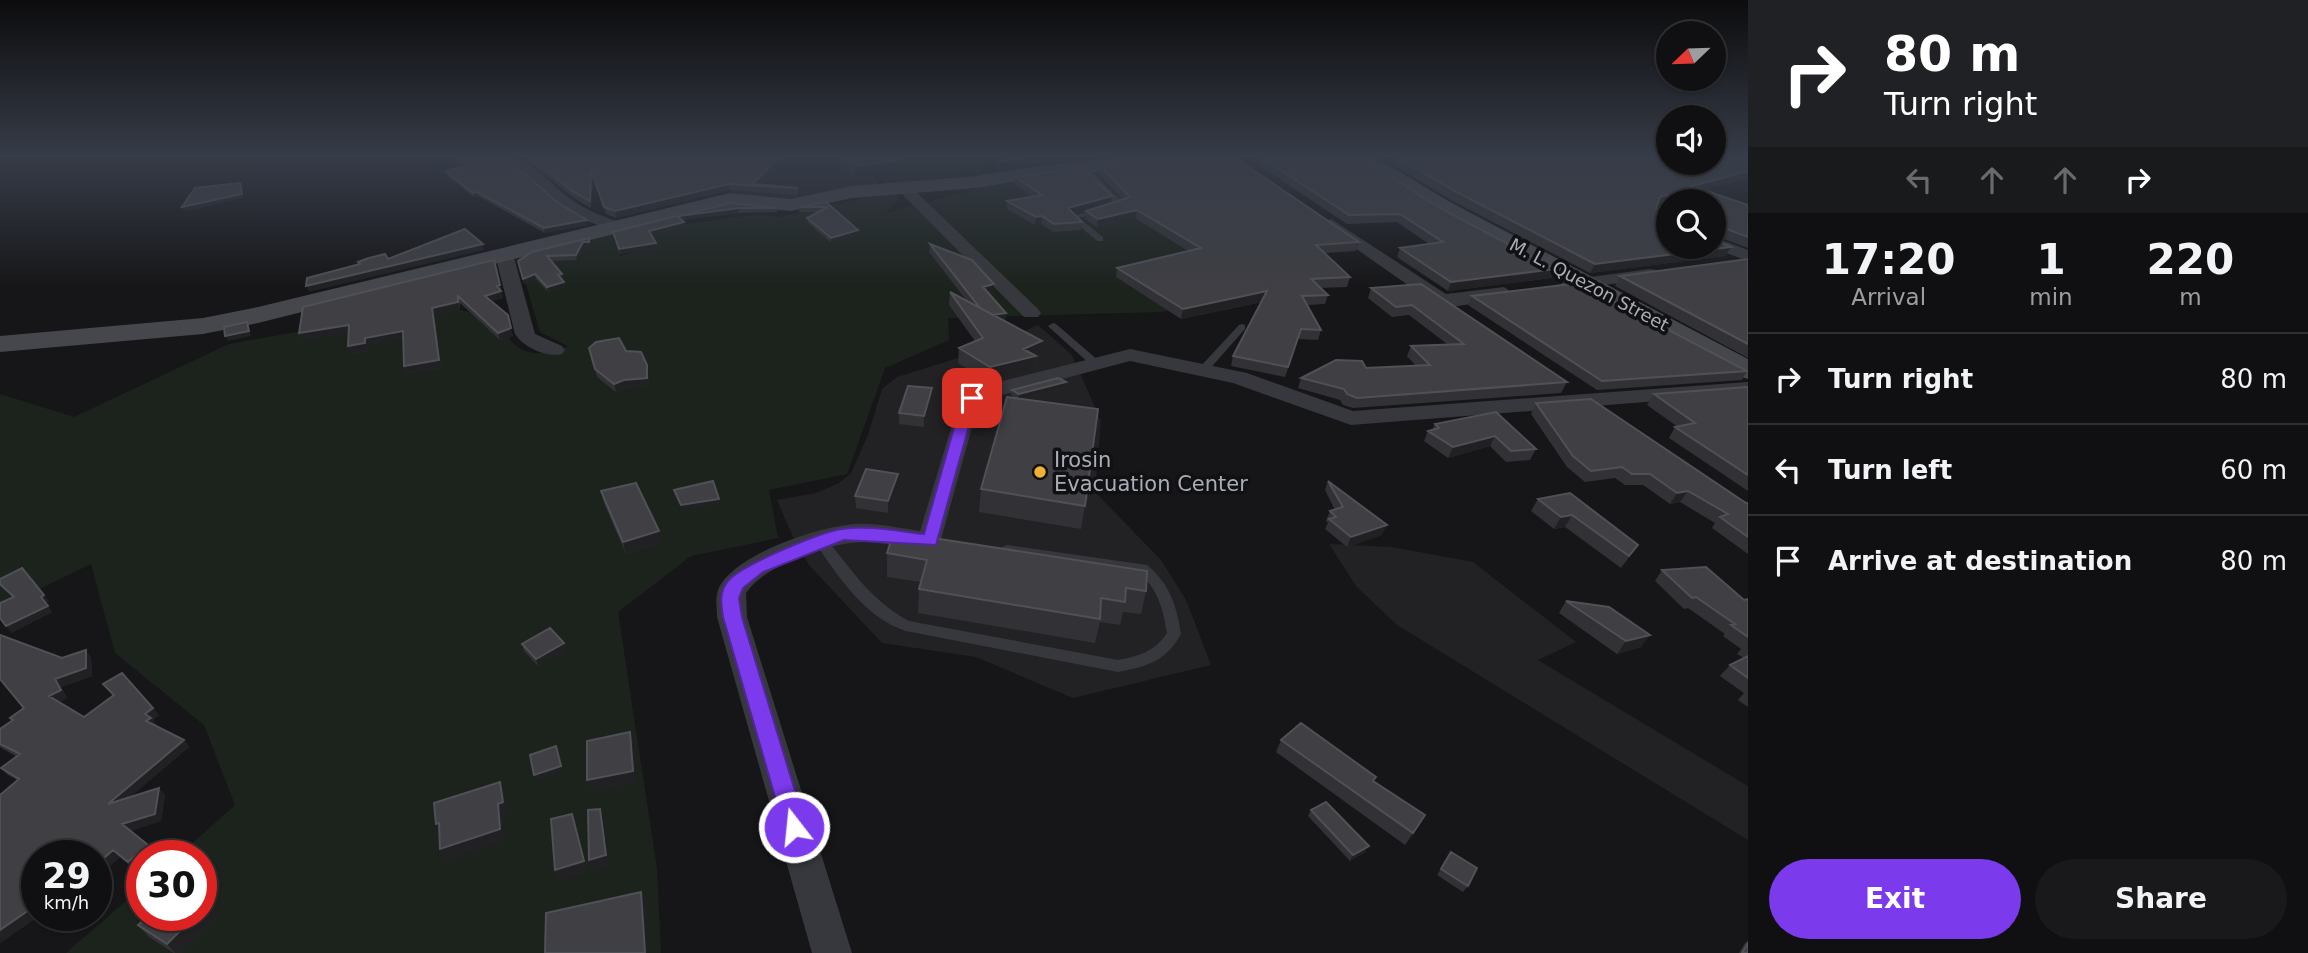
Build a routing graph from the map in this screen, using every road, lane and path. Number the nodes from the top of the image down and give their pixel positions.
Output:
1 (562, 199) edge
2 (728, 199) edge
3 (735, 199) edge
4 (817, 199) edge
5 (916, 199) edge
6 (1115, 199) edge
7 (1430, 199) edge
8 (1319, 216) edge
9 (617, 226) junction
10 (1100, 239) dead end
11 (1726, 248) edge
12 (504, 254) junction
13 (1748, 258) edge
14 (1716, 265) edge
15 (1664, 272) edge
16 (1586, 283) junction
17 (1547, 288) edge
18 (1521, 291) edge
19 (1442, 300) junction
20 (1031, 313) dead end
21 (1465, 316) edge
22 (1053, 326) dead end
23 (1242, 327) dead end
24 (0, 344) edge
25 (555, 350) dead end
26 (1095, 363) junction
27 (1203, 370) junction
28 (1748, 370) edge
29 (1567, 385) edge
30 (1748, 388) edge
31 (1590, 400) junction
32 (1612, 415) edge
33 (821, 541) junction
34 (996, 549) edge
35 (832, 953) edge

1 - 9 street
2 - 9 street
3 - 4 street
5 - 20 street
6 - 10 lane
7 - 16 street, M. L. Quezon Street
8 - 19 street
9 - 12 street
11 - 13 street
12 - 24 street
12 - 25 street
13 - 14 street
15 - 16 street
16 - 17 street
16 - 28 street, M. L. Quezon Street
18 - 19 street
19 - 21 street
22 - 26 lane
23 - 27 lane
26 - 27 street
26 - 33 street
27 - 31 street
29 - 31 street
30 - 31 street
31 - 32 street
33 - 34 lane
33 - 35 street

